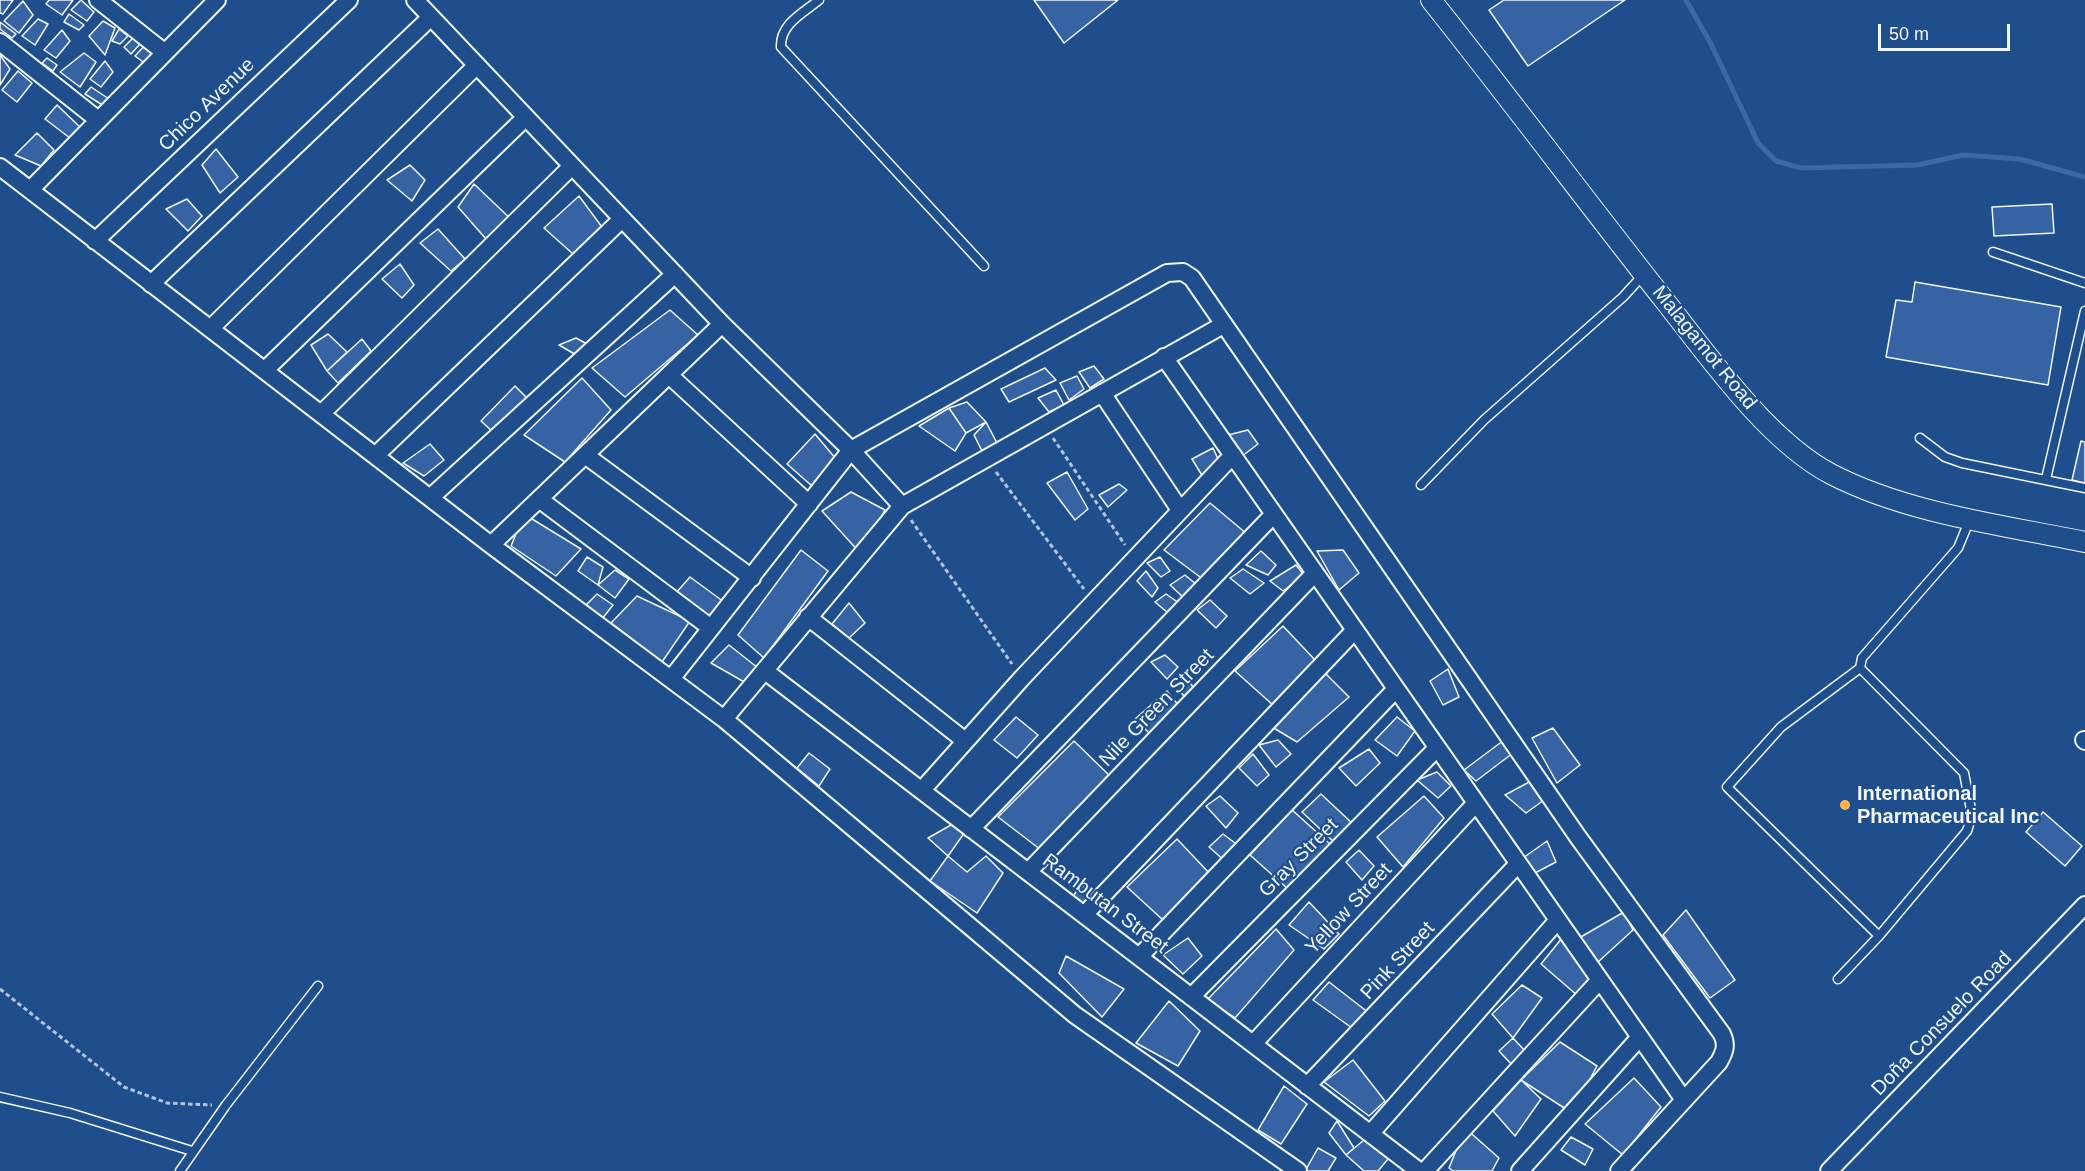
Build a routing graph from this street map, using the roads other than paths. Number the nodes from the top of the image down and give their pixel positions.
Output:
1 (98, 0) edge
2 (217, 0) edge
3 (349, 0) edge
4 (415, 0) edge
5 (819, 0) edge
6 (1431, 0) edge
7 (431, 17) junction
8 (0, 42) edge
9 (164, 52) junction
10 (477, 65) junction
11 (526, 117) junction
12 (97, 119) junction
13 (572, 166) junction
14 (0, 167) edge
15 (30, 190) junction
16 (622, 219) junction
17 (95, 241) junction
18 (1992, 252) dead end
19 (984, 266) dead end
20 (675, 274) junction
21 (1644, 274) junction
22 (2085, 283) edge
23 (152, 284) junction
24 (2085, 311) edge
25 (722, 324) junction
26 (1223, 325) junction
27 (210, 329) junction
28 (1164, 357) junction
29 (265, 370) junction
30 (669, 375) junction
31 (1102, 393) junction
32 (321, 414) junction
33 (1920, 438) dead end
34 (850, 450) junction
35 (376, 455) junction
36 (585, 455) junction
37 (1233, 455) junction
38 (2046, 479) junction
39 (1421, 485) dead end
40 (2085, 488) edge
41 (432, 497) junction
42 (539, 499) junction
43 (808, 504) junction
44 (902, 506) junction
45 (1180, 510) junction
46 (1274, 514) junction
47 (1970, 518) junction
48 (2085, 542) edge
49 (491, 545) junction
50 (1315, 573) junction
51 (752, 578) junction
52 (808, 617) junction
53 (711, 628) junction
54 (1355, 630) junction
55 (1860, 668) junction
56 (765, 671) junction
57 (671, 679) junction
58 (1396, 689) junction
59 (724, 719) junction
60 (964, 740) junction
61 (1437, 748) junction
62 (922, 790) junction
63 (1476, 803) junction
64 (971, 829) junction
65 (1518, 864) junction
66 (1028, 872) junction
67 (2085, 905) edge
68 (1084, 915) junction
69 (1558, 920) junction
70 (1879, 936) junction
71 (1139, 957) junction
72 (1838, 979) dead end
73 (1600, 980) junction
74 (318, 986) dead end
75 (1191, 997) junction
76 (1640, 1037) junction
77 (1253, 1044) junction
78 (1307, 1086) junction
79 (0, 1097) edge
80 (1684, 1100) junction
81 (1371, 1133) junction
82 (192, 1151) junction
83 (180, 1171) edge
84 (1298, 1171) edge
85 (1419, 1171) edge
86 (1425, 1171) edge
87 (1520, 1171) edge
88 (1619, 1171) edge
89 (1829, 1171) edge

1 - 9 street
2 - 9 street
3 - 17 street, Chico Avenue
4 - 7 street
5 - 19 lane
6 - 21 street, Malagamot Road
7 - 10 street
7 - 23 street
8 - 12 street
9 - 12 street
10 - 11 street
10 - 27 street
11 - 13 street
11 - 29 street
12 - 15 street
13 - 16 street
13 - 32 street
14 - 15 street
15 - 17 street
16 - 20 street
16 - 35 street
17 - 23 street
18 - 22 lane
20 - 25 street
20 - 41 street
21 - 39 lane
21 - 47 street, Malagamot Road
23 - 27 street
24 - 38 lane
25 - 30 street
25 - 34 street
26 - 28 street
26 - 34 street
26 - 80 street
27 - 29 street
28 - 31 street
28 - 37 street
29 - 32 street
30 - 36 street
30 - 43 street
31 - 44 street
31 - 45 street
32 - 35 street
33 - 38 lane
34 - 43 street
34 - 44 street
35 - 41 street
36 - 42 street
36 - 51 street
37 - 45 street
37 - 46 street
38 - 40 lane
41 - 49 street
42 - 49 street
42 - 53 street
43 - 51 street
44 - 52 street
45 - 60 street
46 - 50 street
46 - 64 street
47 - 48 street, Malagamot Road
47 - 55 lane
49 - 57 street
50 - 54 street
50 - 66 street, Nile Green Street
51 - 53 street
52 - 56 street
52 - 60 street
53 - 57 street
54 - 58 street
54 - 68 street
55 - 70 lane
55 - 70 lane
56 - 59 street
56 - 62 street, Rambutan Street
57 - 59 street
58 - 61 street
58 - 71 street
59 - 84 street
60 - 62 street
61 - 63 street
61 - 75 street, Gray Street
62 - 64 street, Rambutan Street
63 - 65 street
63 - 77 street, Yellow Street
64 - 66 street, Rambutan Street
65 - 69 street
65 - 78 street, Pink Street
66 - 68 street, Rambutan Street
67 - 89 street, Doña Consuelo Road
68 - 71 street, Rambutan Street
69 - 73 street
69 - 81 street
70 - 72 lane
71 - 75 street, Rambutan Street
73 - 76 street
73 - 86 street
74 - 82 lane
75 - 77 street, Rambutan Street
76 - 80 street
76 - 87 street
77 - 78 street, Rambutan Street
78 - 81 street, Rambutan Street
79 - 82 lane
80 - 88 street
81 - 85 street, Rambutan Street
82 - 83 lane

